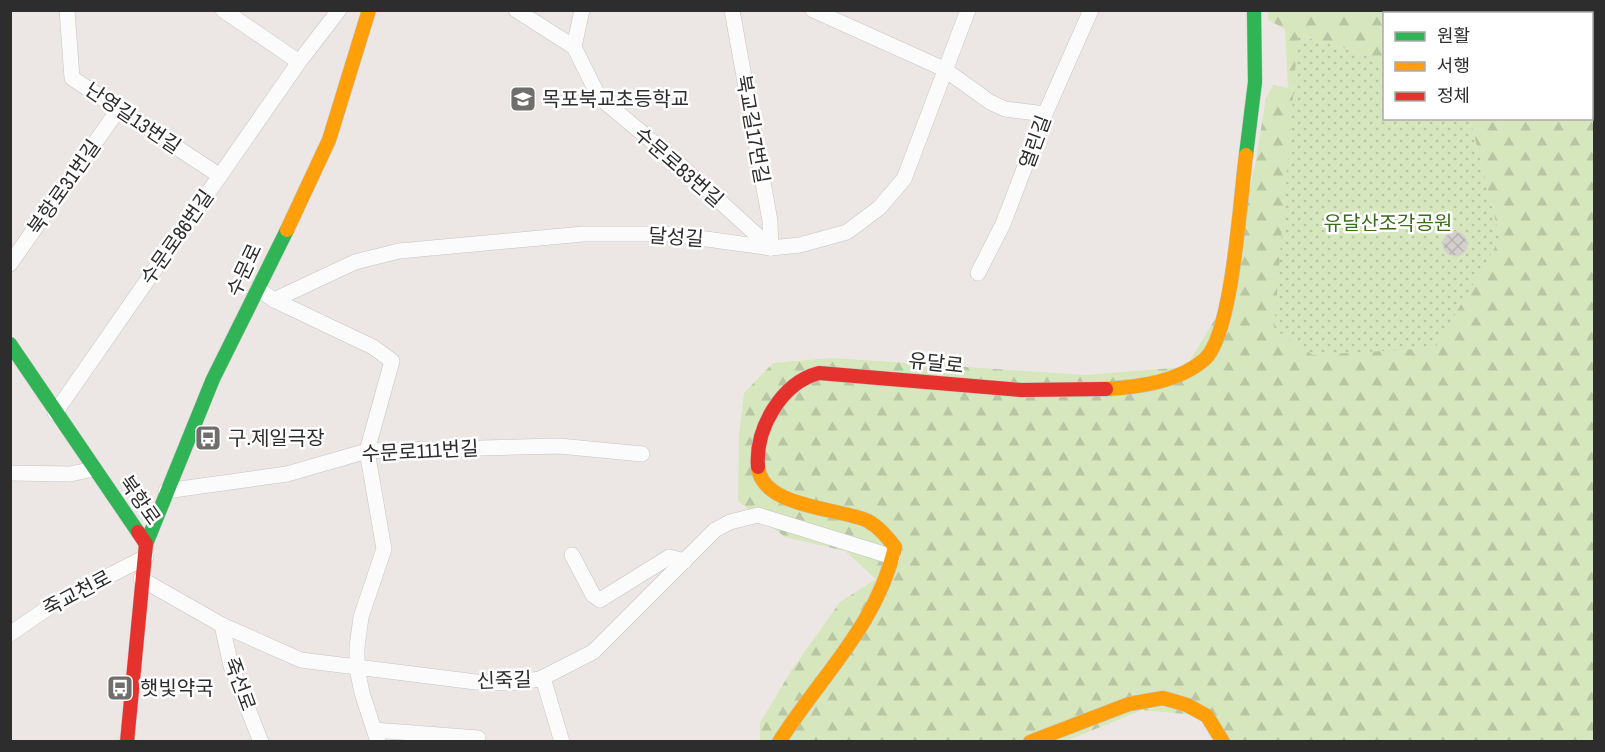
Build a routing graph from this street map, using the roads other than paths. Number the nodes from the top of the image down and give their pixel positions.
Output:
1 (67, 10) edge
2 (223, 10) edge
3 (339, 10) edge
4 (369, 10) edge
5 (516, 10) edge
6 (582, 10) edge
7 (732, 10) edge
8 (813, 10) edge
9 (968, 10) edge
10 (1091, 10) edge
11 (1241, 10) edge
12 (1254, 10) edge
13 (1255, 28) junction
14 (574, 47) junction
15 (299, 62) junction
16 (944, 69) junction
17 (118, 110) junction
18 (1045, 114) junction
19 (220, 176) junction
20 (771, 248) junction
21 (10, 264) edge
22 (978, 273) dead end
23 (258, 289) junction
24 (274, 300) junction
25 (10, 344) edge
26 (55, 412) junction
27 (367, 450) junction
28 (642, 454) dead end
29 (94, 469) junction
30 (10, 473) edge
31 (166, 491) junction
32 (146, 550) junction
33 (572, 555) dead end
34 (893, 557) junction
35 (685, 561) junction
36 (141, 579) junction
37 (222, 625) junction
38 (10, 634) edge
39 (357, 668) junction
40 (543, 678) junction
41 (376, 736) edge
42 (478, 738) dead end
43 (127, 741) edge
44 (261, 741) edge
45 (562, 741) edge
46 (779, 741) edge
47 (1030, 741) edge
48 (1223, 741) edge

1 - 17 street, 난영길13번길
2 - 15 street
3 - 15 street, 수문로86번길
4 - 23 street, 수문로
5 - 14 street
6 - 14 street
7 - 20 street, 북교길17번길
8 - 16 street
9 - 16 street, 달성길
10 - 18 street, 열린길
11 - 13 street
12 - 13 street, 유달로
13 - 34 street, 유달로
14 - 20 street, 수문로83번길
15 - 19 street, 수문로86번길
16 - 18 street
16 - 20 street, 달성길
17 - 19 street, 난영길13번길
17 - 21 street, 북항로31번길
18 - 22 street, 열린길
19 - 26 street, 수문로86번길
20 - 24 street, 달성길
23 - 24 street
23 - 31 street, 수문로
24 - 27 street
25 - 26 street, 북항로
26 - 29 street, 북항로
27 - 28 street, 수문로111번길
27 - 31 street, 수문로111번길
27 - 39 street
29 - 30 street
29 - 32 street, 북항로
31 - 32 street, 수문로
32 - 36 street, 북항로
32 - 38 street, 죽교천로
33 - 35 street
34 - 35 street, 신죽길
34 - 46 street
35 - 40 street, 신죽길
36 - 37 street, 신죽길
36 - 43 street, 북항로
37 - 39 street, 신죽길
37 - 44 street, 죽선로
39 - 40 street, 신죽길
39 - 41 street
40 - 45 street
41 - 42 street
47 - 48 street

